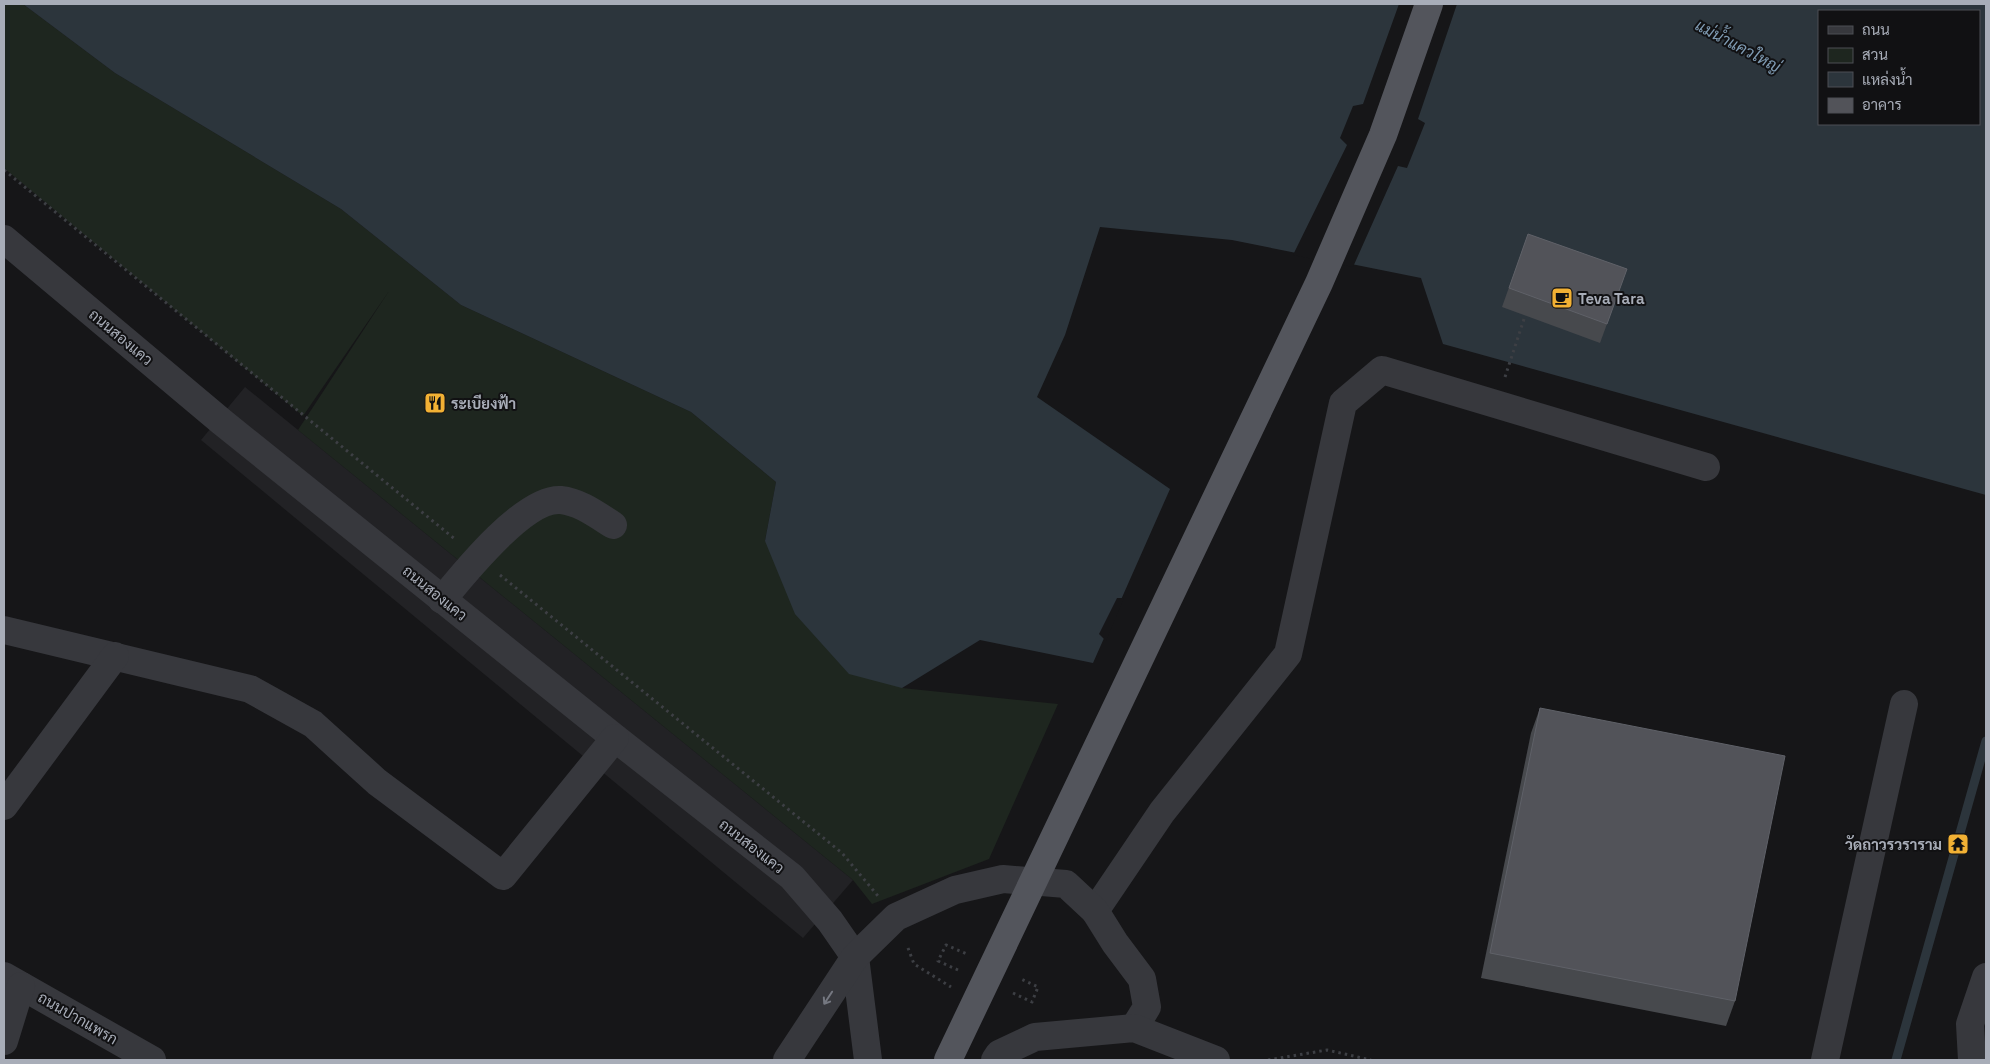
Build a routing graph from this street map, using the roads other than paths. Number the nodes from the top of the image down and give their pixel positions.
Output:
1 (1429, 4) edge
2 (4, 239) edge
3 (1706, 467) dead end
4 (613, 524) dead end
5 (442, 600) junction
6 (4, 630) edge
7 (115, 656) junction
8 (1904, 704) dead end
9 (614, 738) junction
10 (4, 806) edge
11 (1095, 911) junction
12 (855, 957) junction
13 (1986, 977) edge
14 (13, 981) edge
15 (1134, 1028) junction
16 (4, 1041) edge
17 (152, 1060) edge
18 (787, 1060) edge
19 (868, 1060) edge
20 (948, 1060) edge
21 (995, 1060) edge
22 (1216, 1060) edge
23 (1825, 1060) edge
24 (1972, 1060) edge

1 - 20 main road, bridge
2 - 5 street, ถนนสองแคว
3 - 11 street
4 - 5 street
5 - 9 street, ถนนสองแคว
6 - 7 street
7 - 9 street
7 - 10 street
8 - 23 street
9 - 12 street, ถนนสองแคว
11 - 12 street
11 - 15 street
12 -> 18 street
12 - 19 street, ถนนสองแคว
13 - 24 street
14 - 16 street
14 - 17 street, ถนนปากแพรก
15 - 21 street
15 - 22 street

